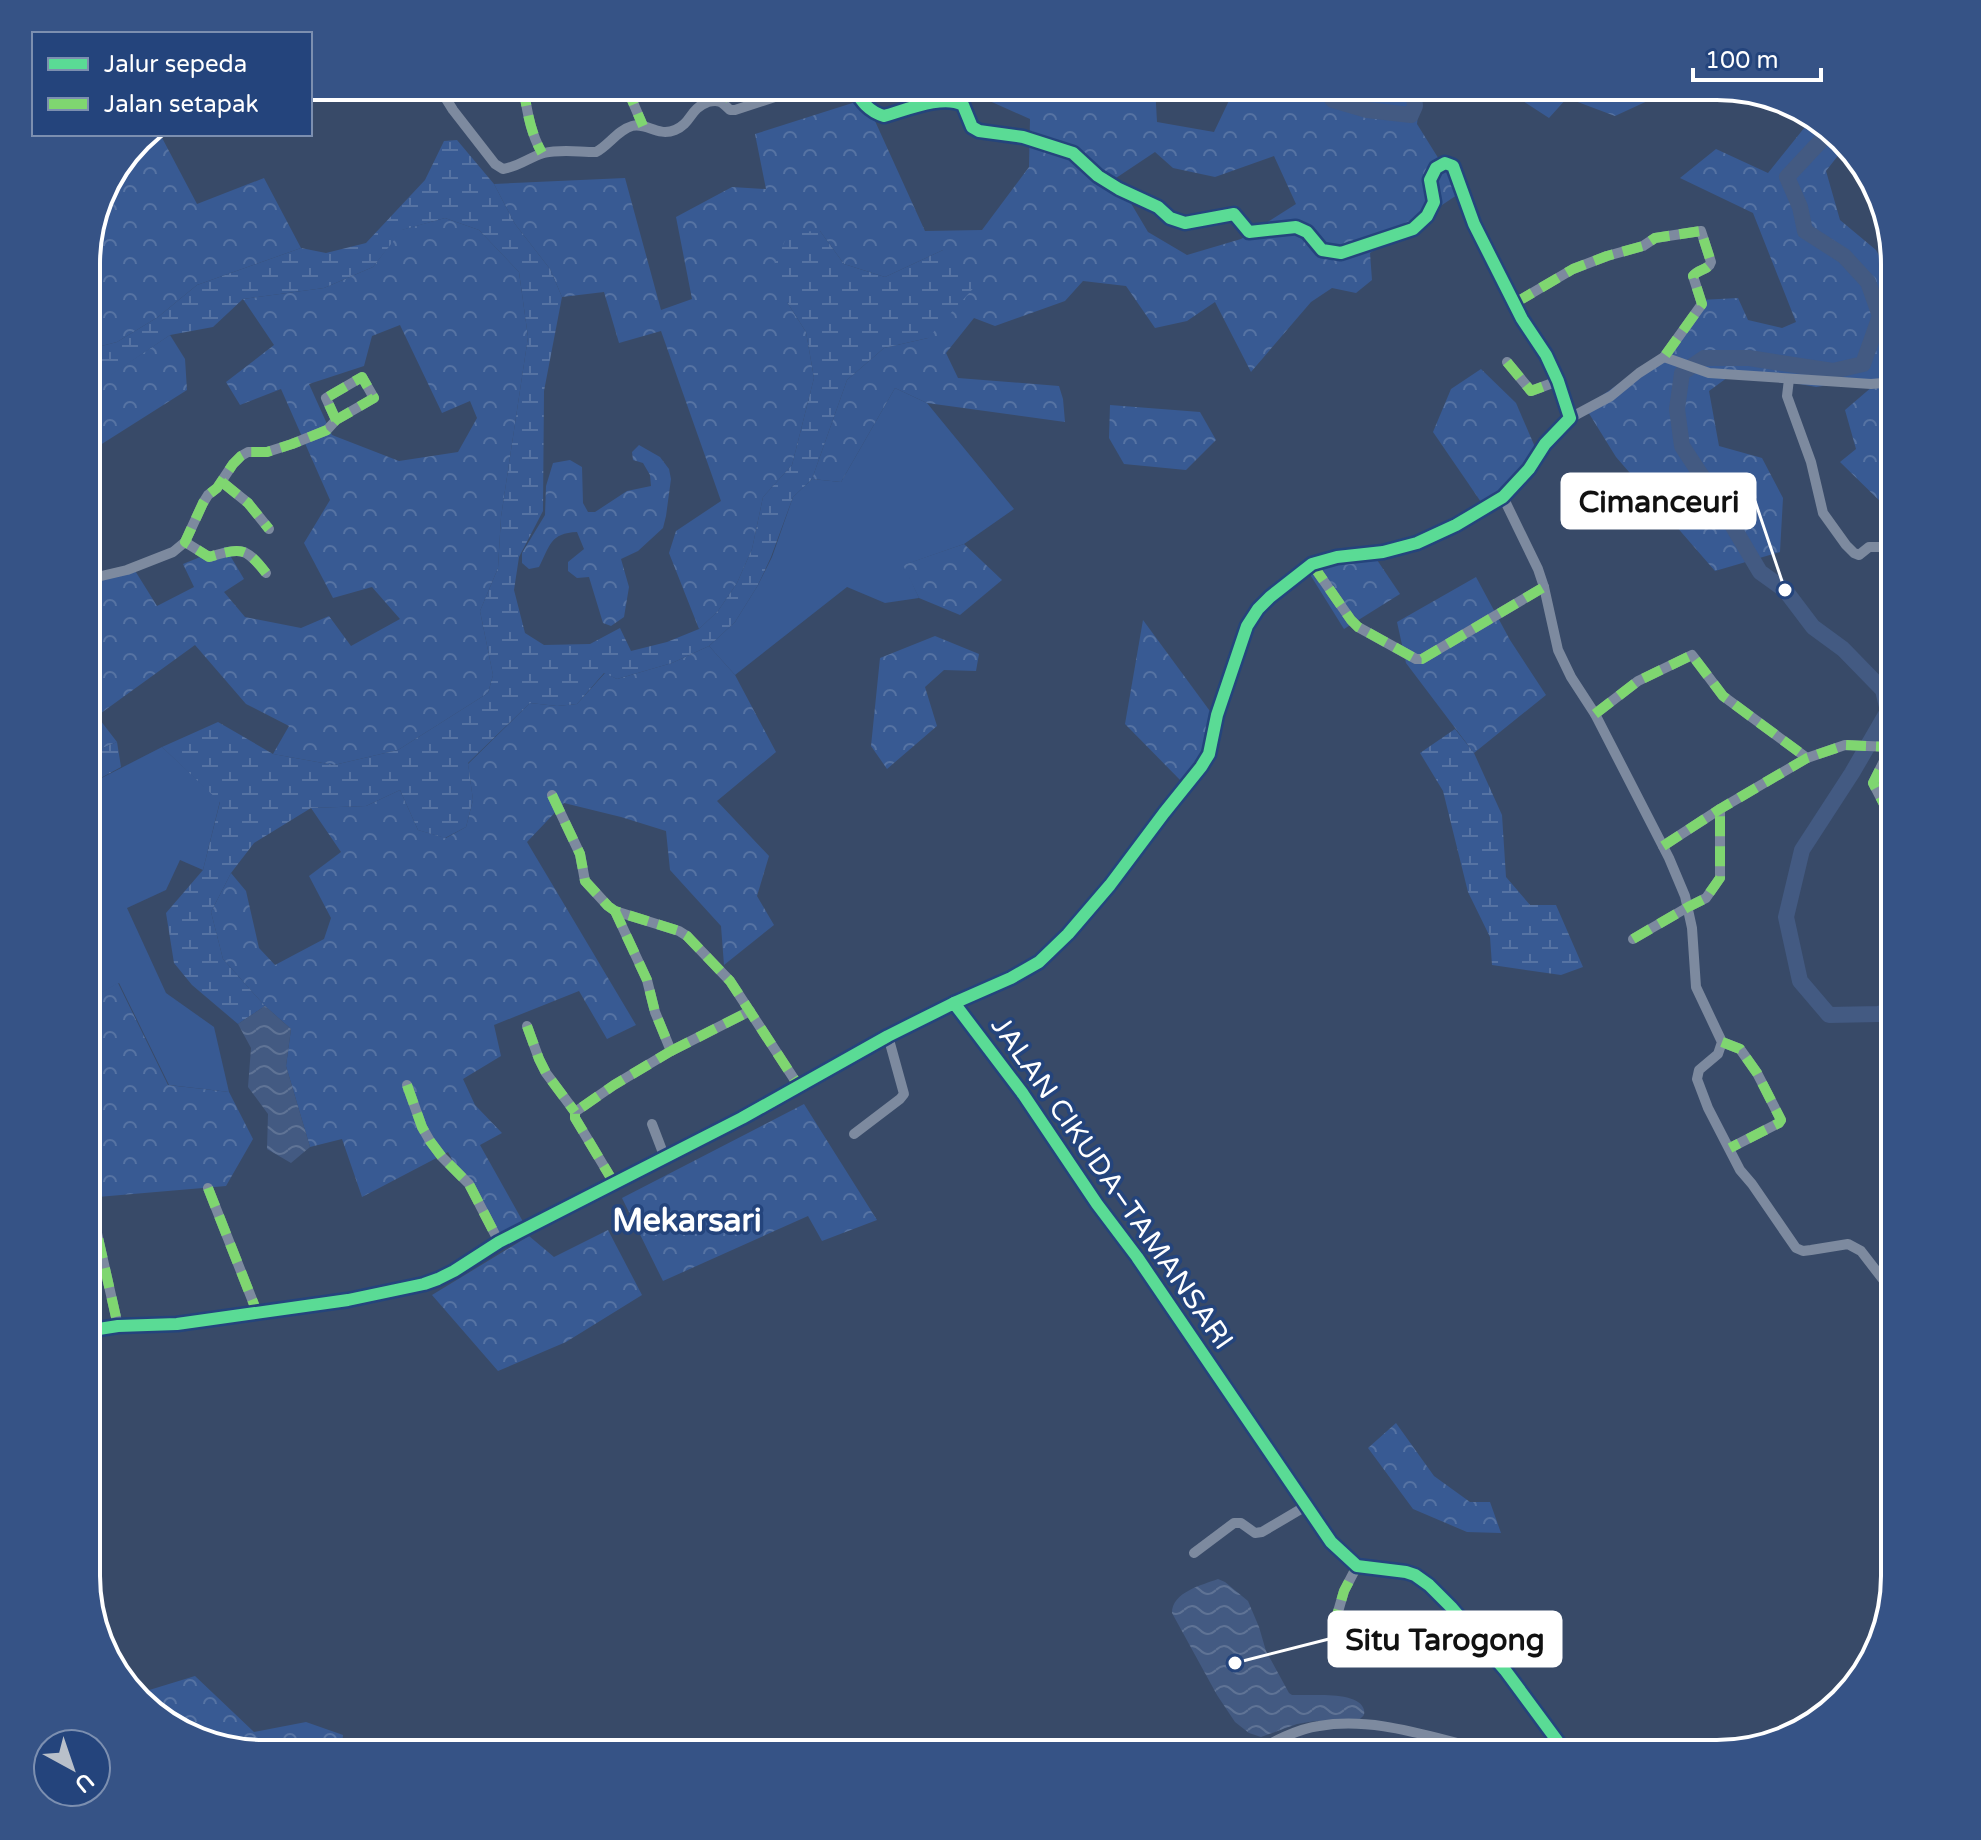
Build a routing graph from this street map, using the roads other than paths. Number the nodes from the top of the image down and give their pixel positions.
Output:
1 (447, 100) edge
2 (526, 100) edge
3 (632, 100) edge
4 (765, 100) edge
5 (861, 100) edge
6 (944, 100) edge
7 (944, 100) edge
8 (722, 101) joint
9 (643, 126) junction
10 (542, 153) junction
11 (1515, 303) junction
12 (1664, 357) junction
13 (1507, 362) dead end
14 (1789, 379) junction
15 (1558, 381) junction
16 (1881, 383) edge
17 (1570, 418) junction
18 (336, 420) junction
19 (222, 482) junction
20 (1503, 497) junction
21 (269, 529) dead end
22 (185, 542) junction
23 (1881, 547) edge
24 (1312, 564) junction
25 (266, 573) dead end
26 (100, 576) edge
27 (1544, 587) junction
28 (1595, 714) junction
29 (1881, 747) edge
30 (1807, 758) junction
31 (1881, 767) edge
32 (552, 795) dead end
33 (1881, 799) edge
34 (1720, 809) junction
35 (1663, 846) junction
36 (1688, 907) junction
37 (615, 911) junction
38 (1633, 939) dead end
39 (954, 1003) junction
40 (750, 1011) junction
41 (527, 1026) dead end
42 (888, 1036) junction
43 (1722, 1042) junction
44 (671, 1051) junction
45 (407, 1085) dead end
46 (798, 1085) junction
47 (575, 1112) junction
48 (652, 1124) dead end
49 (854, 1134) dead end
50 (1730, 1148) junction
51 (665, 1158) junction
52 (614, 1183) junction
53 (208, 1188) dead end
54 (499, 1242) junction
55 (100, 1246) edge
56 (1881, 1277) edge
57 (257, 1312) junction
58 (118, 1326) junction
59 (100, 1329) edge
60 (1306, 1506) junction
61 (1194, 1553) dead end
62 (1357, 1566) junction
63 (1333, 1629) dead end
64 (1283, 1740) edge
65 (1445, 1740) edge
66 (1557, 1740) edge

1 - 10 street
2 - 10 street
3 - 9 street
4 - 8 street
5 - 7 street
6 - 11 street
8 - 9 street
9 - 10 street
11 - 12 street
11 - 15 street
12 - 14 street
12 - 17 street
13 - 15 street
14 - 16 street
14 - 23 street
15 - 17 street
17 - 20 street
18 - 18 street
18 - 19 street
19 - 21 street
19 - 22 street
20 - 24 street
20 - 27 street
22 - 25 street
22 - 26 street
24 - 27 street
24 - 39 street
27 - 28 street
28 - 30 street
28 - 35 street
29 - 30 street
30 - 34 street
31 - 33 street
32 - 37 street
34 - 35 street
34 - 36 street
35 - 36 street
36 - 38 street
36 - 43 street
37 - 40 street
37 - 44 street
39 - 42 street, JALAN CIKUDA–TAMANSARI
39 - 60 street, JALAN CIKUDA–TAMANSARI
40 - 44 street
40 - 46 street
41 - 47 street
42 - 46 street, JALAN CIKUDA–TAMANSARI
42 - 49 street
43 - 50 street
43 - 50 street
44 - 47 street
45 - 54 street
46 - 51 street, JALAN CIKUDA–TAMANSARI
47 - 52 street
48 - 51 street
50 - 56 street
51 - 52 street, JALAN CIKUDA–TAMANSARI
52 - 54 street, JALAN CIKUDA–TAMANSARI
53 - 57 street
54 - 57 street, JALAN CIKUDA–TAMANSARI
55 - 58 street
57 - 58 street, JALAN CIKUDA–TAMANSARI
58 - 59 street, JALAN CIKUDA–TAMANSARI
60 - 61 street
60 - 62 street, JALAN CIKUDA–TAMANSARI
62 - 63 street
62 - 66 street
64 - 65 street

